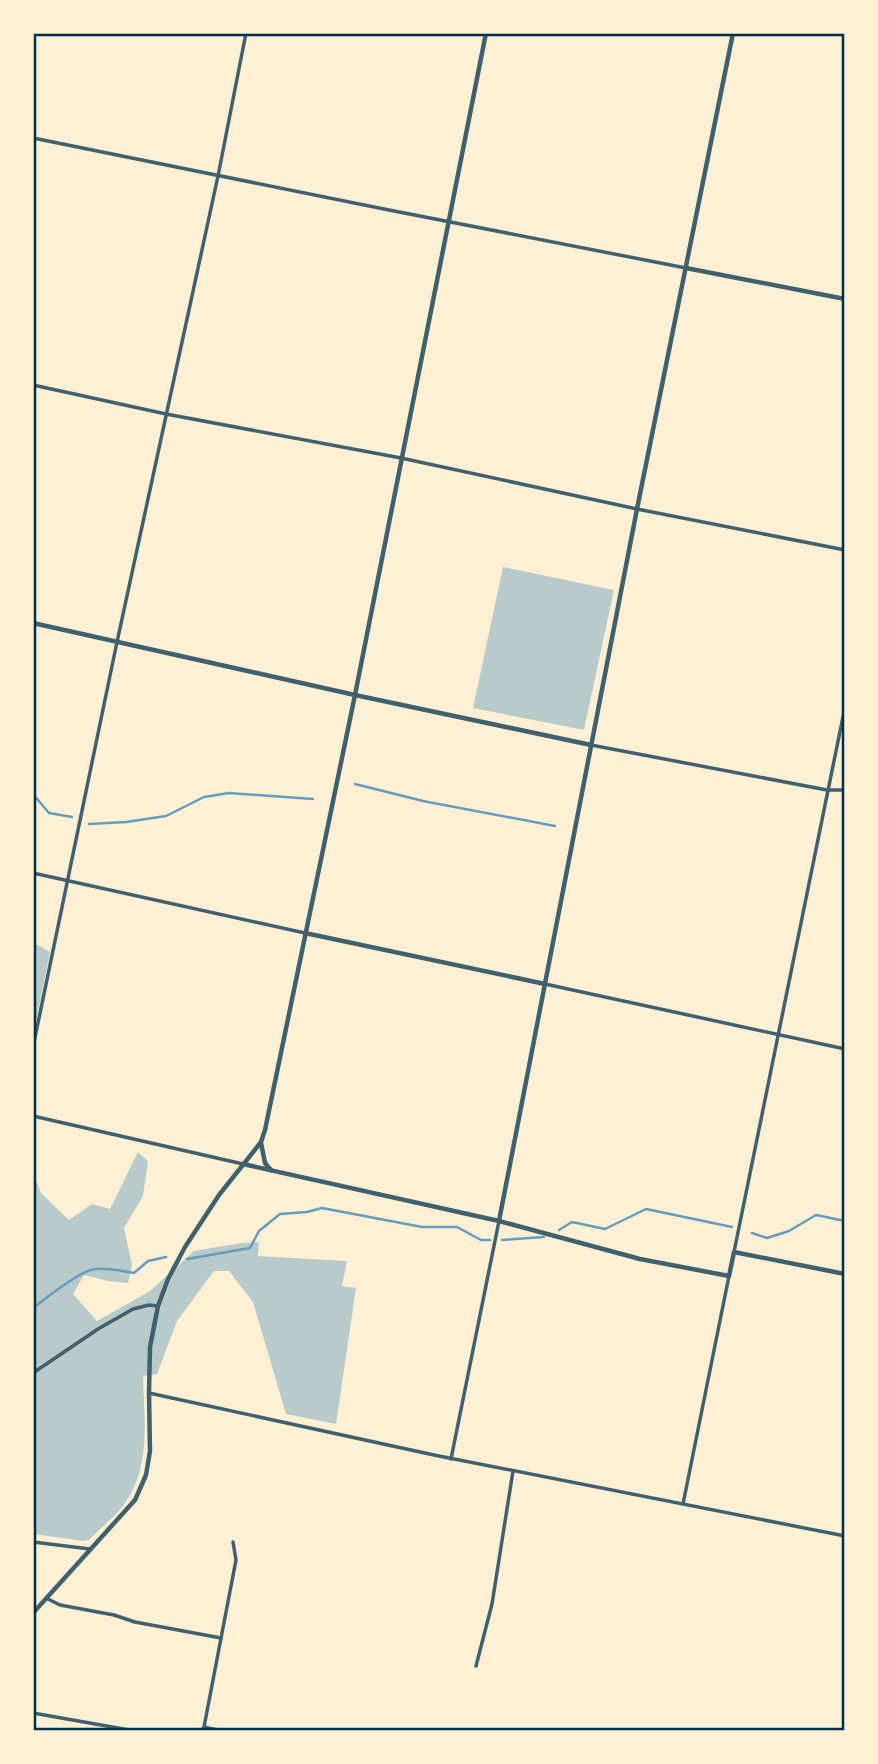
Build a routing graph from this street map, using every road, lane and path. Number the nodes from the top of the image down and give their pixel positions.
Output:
1 (246, 33) edge
2 (486, 33) edge
3 (733, 33) edge
4 (33, 138) edge
5 (218, 176) junction
6 (449, 222) junction
7 (686, 268) junction
8 (845, 299) edge
9 (33, 385) edge
10 (166, 414) junction
11 (401, 458) junction
12 (637, 509) junction
13 (845, 550) edge
14 (33, 623) edge
15 (117, 642) junction
16 (355, 695) junction
17 (845, 708) edge
18 (591, 745) junction
19 (827, 790) junction
20 (845, 790) edge
21 (33, 873) edge
22 (68, 881) junction
23 (305, 933) junction
24 (545, 984) junction
25 (778, 1035) junction
26 (33, 1047) edge
27 (845, 1049) edge
28 (33, 1116) edge
29 (261, 1142) junction
30 (243, 1164) junction
31 (271, 1170) junction
32 (499, 1221) junction
33 (734, 1252) junction
34 (845, 1274) edge
35 (729, 1276) junction
36 (159, 1306) junction
37 (33, 1373) edge
38 (149, 1393) junction
39 (452, 1458) junction
40 (513, 1471) junction
41 (683, 1504) junction
42 (845, 1536) edge
43 (33, 1542) edge
44 (233, 1542) dead end
45 (90, 1549) junction
46 (46, 1598) junction
47 (33, 1613) edge
48 (221, 1638) junction
49 (476, 1666) dead end
50 (33, 1713) edge
51 (203, 1729) edge
52 (135, 1731) edge
53 (222, 1731) edge

1 - 5 street
2 - 6 street
3 - 7 street
4 - 5 street
5 - 6 street
5 - 10 street
6 - 7 street
6 - 11 street
7 - 8 street
7 - 12 street
9 - 10 street
10 - 11 street
10 - 15 street
11 - 12 street
11 - 16 street
12 - 13 street
12 - 18 street
14 - 15 street
15 - 16 street
15 - 22 street
16 - 18 street
16 - 23 street
17 - 19 street
18 - 19 street
18 - 24 street
19 - 20 street
19 - 25 street
21 - 22 street
22 - 23 street
22 - 26 street
23 - 24 street
23 - 29 street
24 - 25 street
24 - 32 street
25 - 27 street
25 - 33 street
28 - 30 street
29 - 30 street
29 - 31 street
30 - 31 street
30 - 36 street
31 - 32 street
32 - 35 street
32 - 39 street
33 - 34 street
33 - 35 street
35 - 41 street
36 - 37 street
36 - 38 street
38 - 39 street
38 - 45 street
39 - 40 street
40 - 41 street
40 - 49 street
41 - 42 street
43 - 45 street
44 - 48 street
45 - 46 street
46 - 47 street
46 - 48 street
48 - 51 street
50 - 52 street
51 - 53 street

